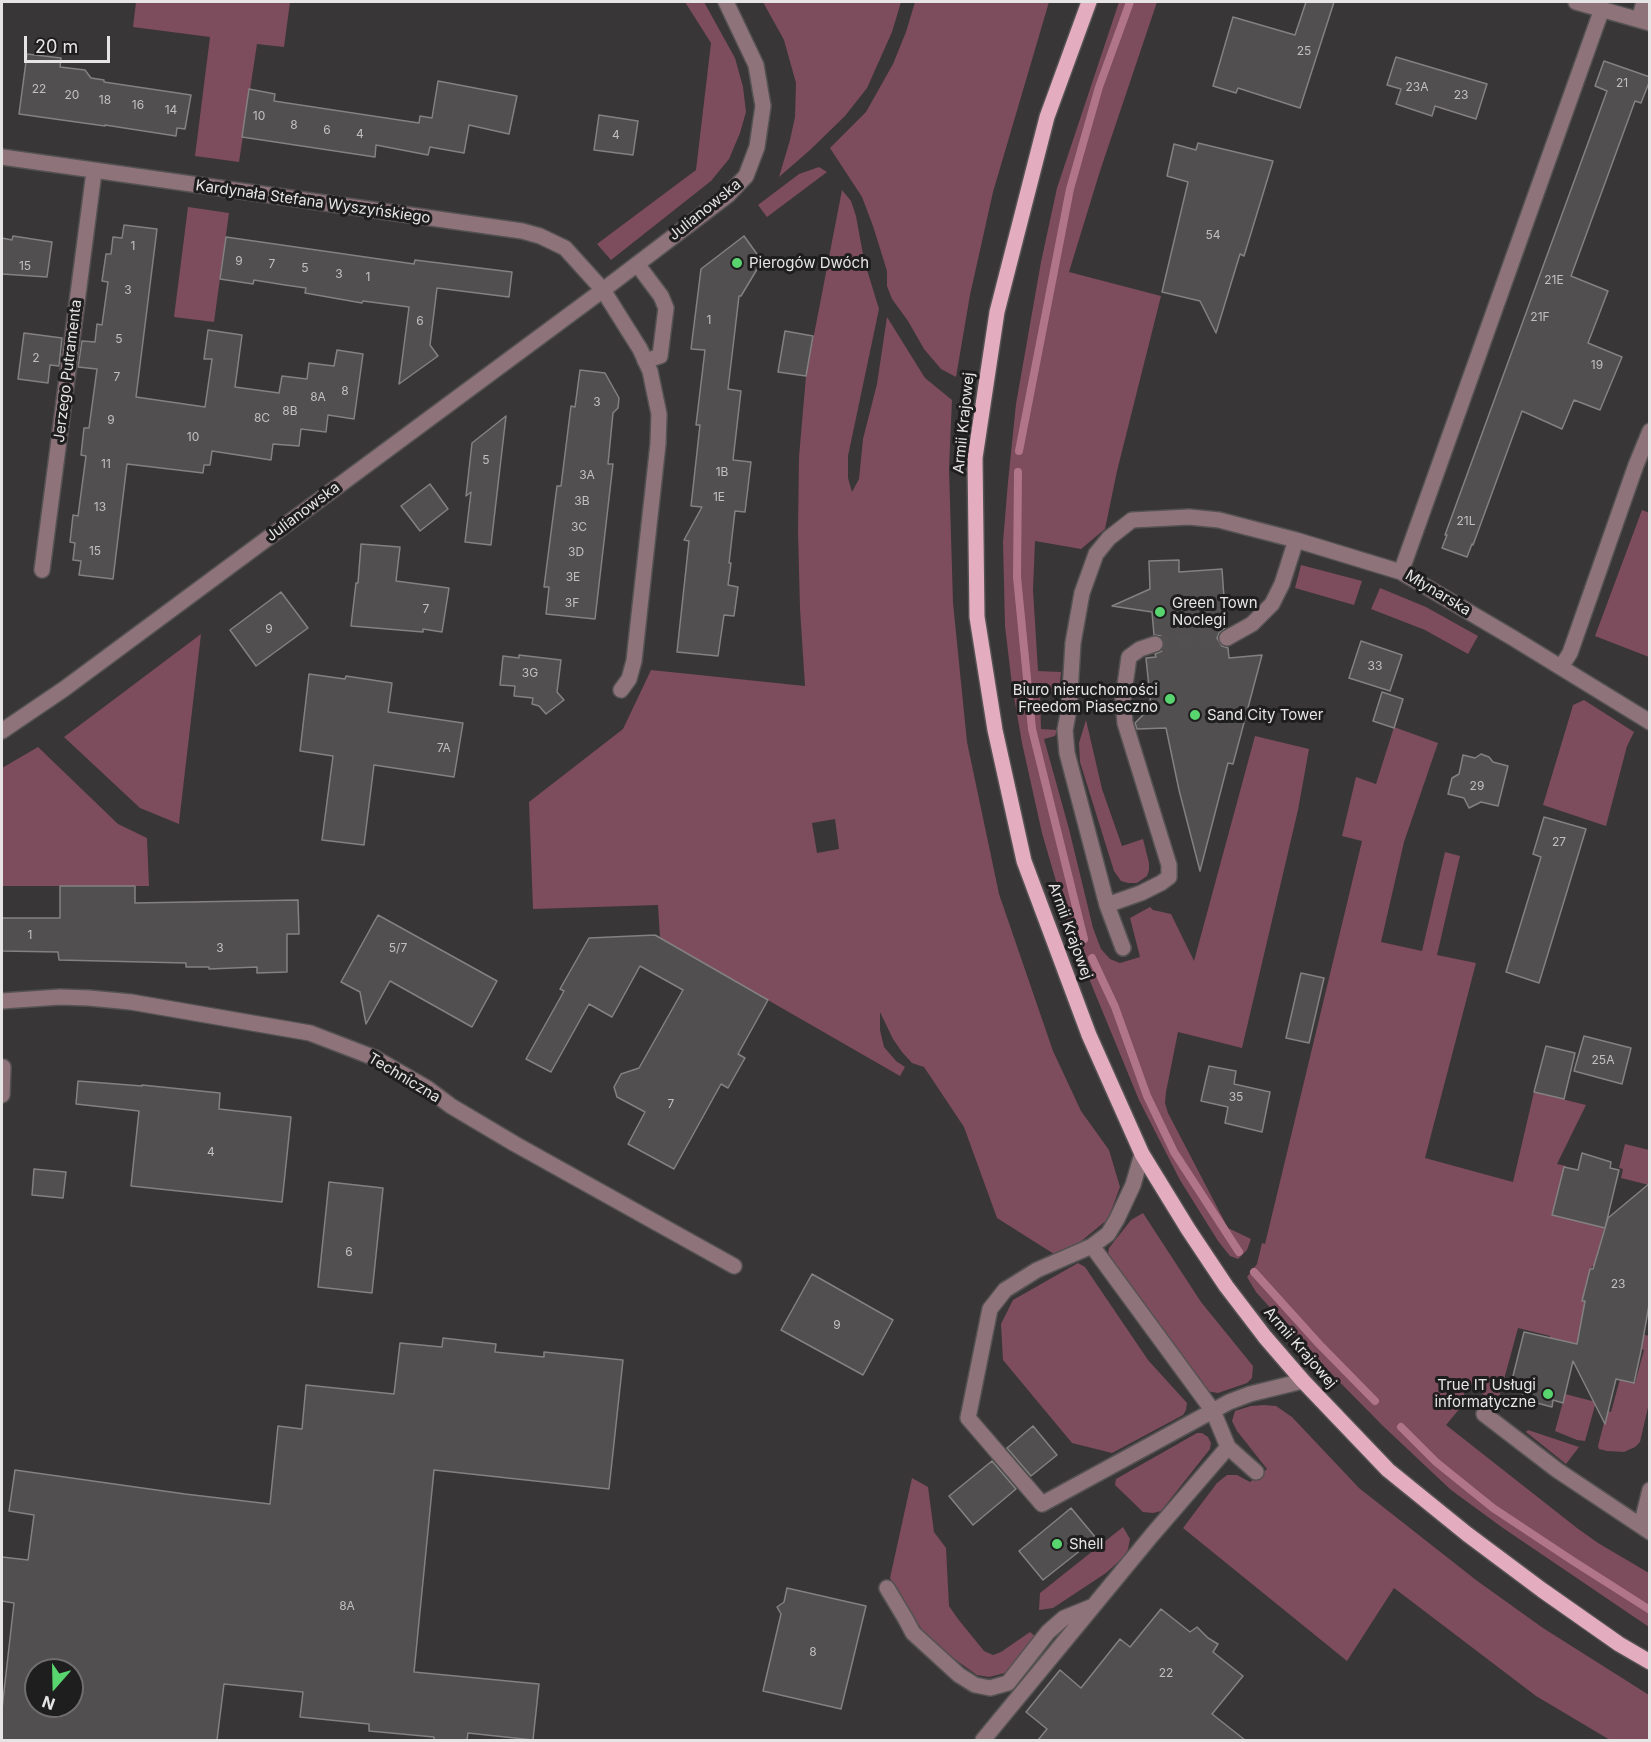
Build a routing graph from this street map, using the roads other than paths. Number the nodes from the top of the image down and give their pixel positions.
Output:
1 (726, 2) edge
2 (1089, 2) edge
3 (1575, 2) edge
4 (1644, 2) edge
5 (1602, 9) junction
6 (1644, 21) edge
7 (2, 157) edge
8 (94, 172) junction
9 (637, 264) junction
10 (603, 290) junction
11 (645, 361) junction
12 (1650, 431) edge
13 (1296, 540) junction
14 (42, 570) dead end
15 (1401, 572) junction
16 (1227, 638) tunnel mouth
17 (1155, 644) tunnel mouth
18 (1561, 668) junction
19 (621, 690) dead end
20 (1650, 722) edge
21 (2, 731) edge
22 (1107, 905) junction
23 (1123, 948) dead end
24 (2, 1001) edge
25 (3, 1067) dead end
26 (2, 1095) edge
27 (1143, 1154) junction
28 (1092, 1246) junction
29 (734, 1266) dead end
30 (1303, 1382) junction
31 (1213, 1411) junction
32 (1484, 1414) dead end
33 (1228, 1447) junction
34 (1256, 1472) dead end
35 (1650, 1490) edge
36 (1645, 1529) edge
37 (887, 1588) dead end
38 (1094, 1606) junction
39 (1650, 1662) edge
40 (983, 1740) edge

1 - 9 street, Julianowska
2 - 27 main road, Armii Krajowej
3 - 5 street
4 - 6 street
5 - 6 street
5 - 15 street
7 - 8 street, Kardynała Stefana Wyszyńskiego
8 - 10 street, Kardynała Stefana Wyszyńskiego
8 - 14 street, Jerzego Putramenta
9 - 10 street, Julianowska
9 - 11 street
10 - 11 street
10 - 21 street, Julianowska
11 - 19 street
12 - 18 street
13 - 15 street, Młynarska
13 - 16 street
13 - 22 street, Młynarska
15 - 18 street, Młynarska
17 - 22 street
18 - 20 street, Młynarska
22 - 23 street
24 - 29 street, Techniczna
25 - 26 street
27 - 28 street
27 - 30 main road, Armii Krajowej
28 - 31 street
28 - 31 street
30 - 31 street
30 - 39 main road, Armii Krajowej
31 - 33 street
32 - 36 street
33 - 34 street
33 - 38 street
35 - 36 street
37 - 38 street
38 - 40 street

